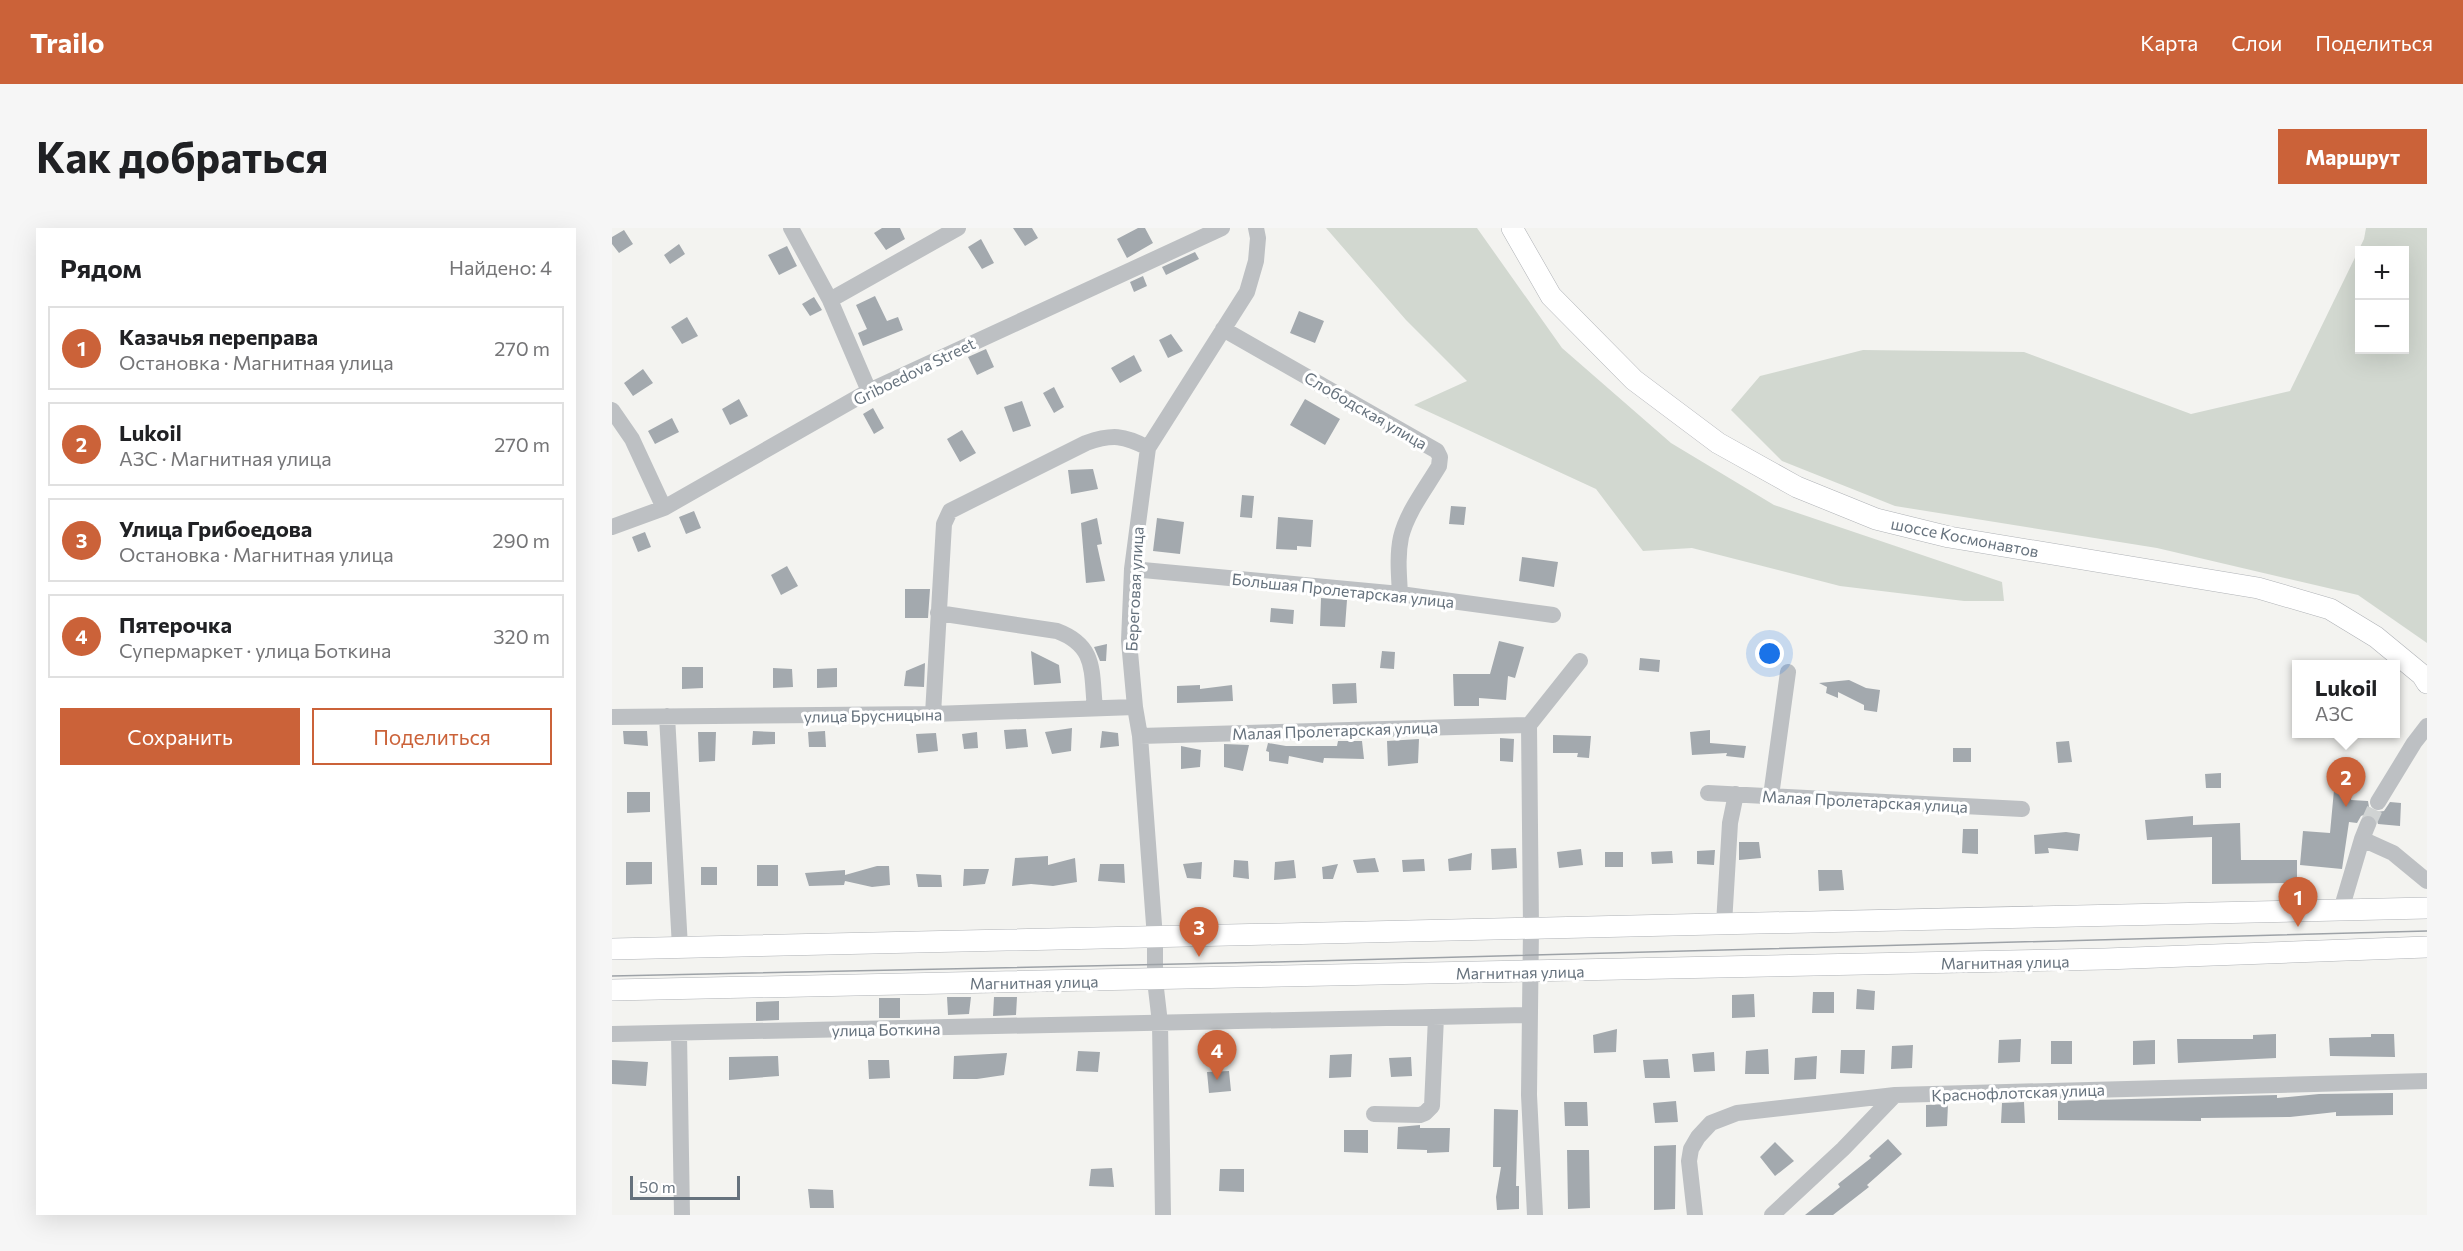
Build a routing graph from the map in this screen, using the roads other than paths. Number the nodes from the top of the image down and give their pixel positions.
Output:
1 (791, 228) edge
2 (958, 228) edge
3 (1222, 228) edge
4 (1256, 228) edge
5 (1512, 228) edge
6 (830, 300) junction
7 (1223, 329) junction
8 (868, 391) junction
9 (612, 410) edge
10 (1148, 448) junction
11 (664, 508) junction
12 (612, 527) edge
13 (1132, 569) junction
14 (1400, 594) junction
15 (938, 614) junction
16 (1553, 615) dead end
17 (1580, 661) dead end
18 (1788, 672) dead end
19 (2427, 683) edge
20 (1135, 707) junction
21 (1095, 708) junction
22 (933, 714) junction
23 (667, 716) junction
24 (612, 717) edge
25 (1529, 725) junction
26 (2427, 726) edge
27 (1140, 736) junction
28 (1708, 793) dead end
29 (1736, 794) junction
30 (1771, 796) junction
31 (2378, 802) tunnel mouth
32 (2022, 808) dead end
33 (2427, 881) edge
34 (2427, 908) edge
35 (2342, 910) junction
36 (1724, 924) junction
37 (1531, 928) junction
38 (1155, 938) junction
39 (680, 947) junction
40 (2427, 947) edge
41 (612, 949) edge
42 (1530, 972) junction
43 (1155, 980) junction
44 (612, 990) edge
45 (1530, 1015) junction
46 (1436, 1017) junction
47 (1160, 1023) junction
48 (612, 1034) edge
49 (679, 1034) junction
50 (2427, 1081) edge
51 (1895, 1095) junction
52 (1374, 1114) dead end
53 (682, 1215) edge
54 (1163, 1215) edge
55 (1535, 1215) edge
56 (1695, 1215) edge
57 (1772, 1215) edge

1 - 6 street
2 - 6 street
3 - 8 street, Griboedova Street
4 - 7 street, Береговая улица
5 - 19 main road, шоссе Космонавтов
6 - 8 street
7 - 10 street, Береговая улица
7 - 14 street, Слободская улица
8 - 11 street, Griboedova Street
9 - 11 street
10 - 13 street, Береговая улица
10 - 15 street
11 - 12 street, Griboedova Street
13 - 14 street, Большая Пролетарская улица
13 - 20 street, Береговая улица
14 - 16 street, Большая Пролетарская улица
15 - 21 street
15 - 22 street
17 - 25 street
18 - 30 street
20 - 21 street, улица Брусницына
20 - 27 street, Береговая улица
21 - 22 street, улица Брусницына
22 - 23 street, улица Брусницына
23 - 24 street, улица Брусницына
23 - 39 street
25 - 27 street, Малая Пролетарская улица
25 - 37 street
26 - 31 street
27 - 38 street, Береговая улица
28 - 29 street, Малая Пролетарская улица
29 - 30 street, Малая Пролетарская улица
29 - 36 street
30 - 32 street, Малая Пролетарская улица
33 - 35 street
34 - 35 main road
35 - 36 main road
36 - 37 main road
37 - 38 main road
37 - 42 street
38 - 39 main road
38 - 43 street, Береговая улица
39 - 41 main road
40 - 42 main road, Магнитная улица
42 - 43 main road, Магнитная улица
42 - 45 street
43 - 44 main road, Магнитная улица
43 - 47 street, Береговая улица
45 - 46 street, улица Боткина
45 - 55 street
46 - 47 street, улица Боткина
46 - 52 street
47 - 49 street, улица Боткина
47 - 54 street, Береговая улица
48 - 49 street, улица Боткина
49 - 53 street
50 - 51 street, Краснофлотская улица
51 - 56 street, Краснофлотская улица
51 - 57 street

